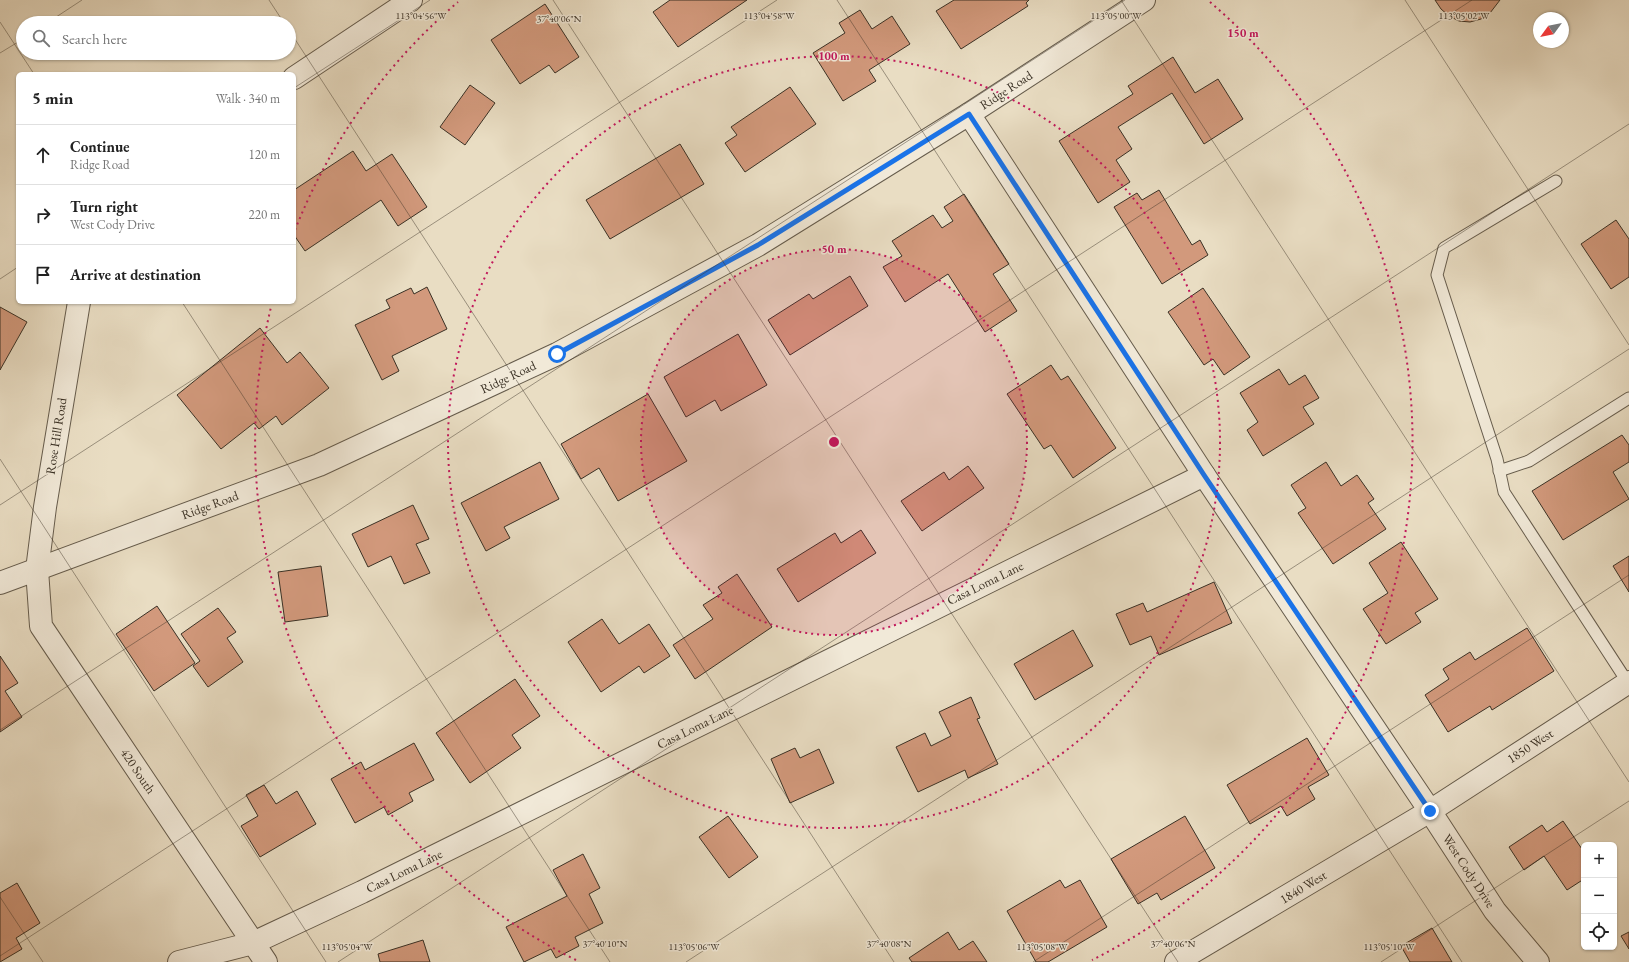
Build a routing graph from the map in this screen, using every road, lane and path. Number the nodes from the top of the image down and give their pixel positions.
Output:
1 (411, 0) edge
2 (1144, 0) edge
3 (296, 77) edge
4 (969, 114) junction
5 (1556, 181) dead end
6 (79, 304) edge
7 (1629, 398) edge
8 (1499, 471) junction
9 (1204, 475) junction
10 (37, 570) junction
11 (0, 583) edge
12 (1628, 682) edge
13 (1430, 811) junction
14 (253, 943) junction
15 (179, 962) edge
16 (266, 962) edge
17 (1176, 962) edge
18 (1538, 962) edge

1 - 3 street
2 - 4 street, Ridge Road
4 - 9 street, West Cody Drive
4 - 10 street, Ridge Road
5 - 8 lane
6 - 10 street, Rose Hill Road
7 - 8 lane
8 - 12 lane
9 - 13 street, West Cody Drive
9 - 14 street, Casa Loma Lane
10 - 11 street, Ridge Road
10 - 14 street, 420 South
12 - 13 street, 1850 West
13 - 17 street, 1840 West
13 - 18 street, West Cody Drive
14 - 15 street, Casa Loma Lane
14 - 16 street, 420 South

